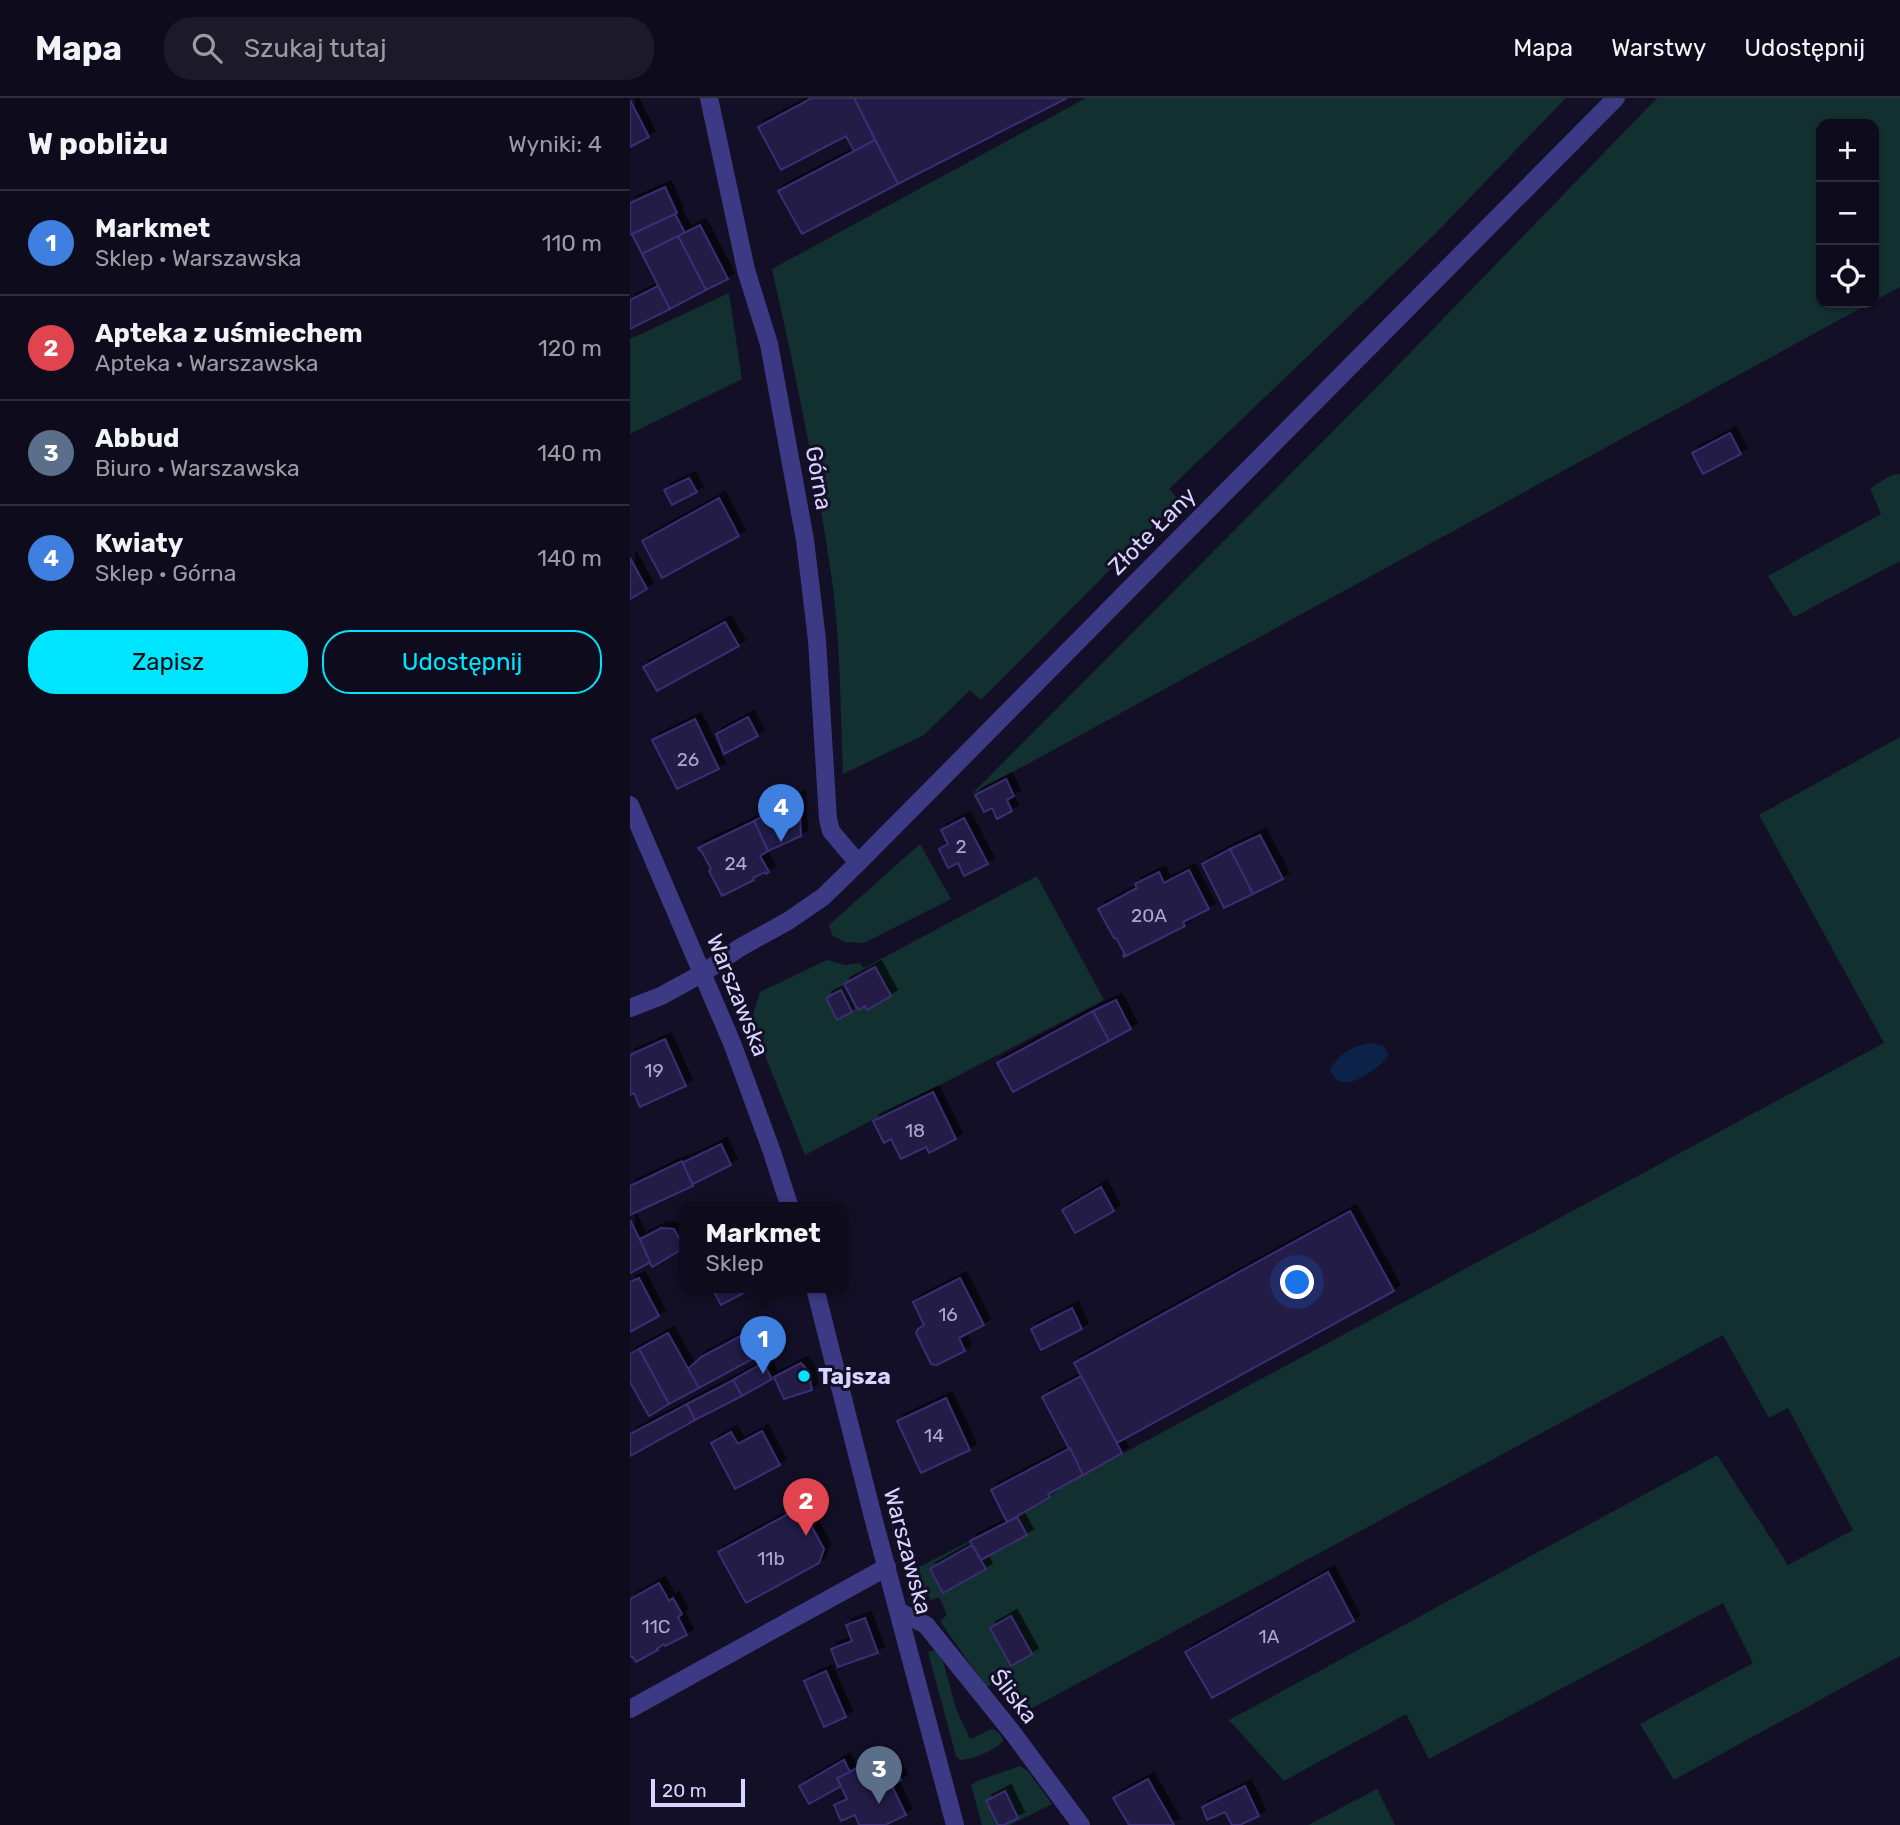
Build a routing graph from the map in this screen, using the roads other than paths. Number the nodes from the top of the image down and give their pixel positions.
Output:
1 (709, 98) edge
2 (1616, 98) edge
3 (630, 805) edge
4 (858, 863) junction
5 (703, 973) junction
6 (630, 1008) edge
7 (788, 1202) edge
8 (816, 1293) edge
9 (887, 1567) junction
10 (898, 1611) junction
11 (630, 1709) edge
12 (955, 1825) edge
13 (1081, 1825) edge

1 - 4 street, Górna
2 - 4 street, Złote Łany
3 - 5 street, Warszawska
4 - 5 street, Złote Łany
5 - 6 street, Złote Łany
5 - 7 street, Warszawska
8 - 9 street, Warszawska
9 - 10 street, Warszawska
9 - 11 street
10 - 12 street, Warszawska
10 - 13 street, Śliska

